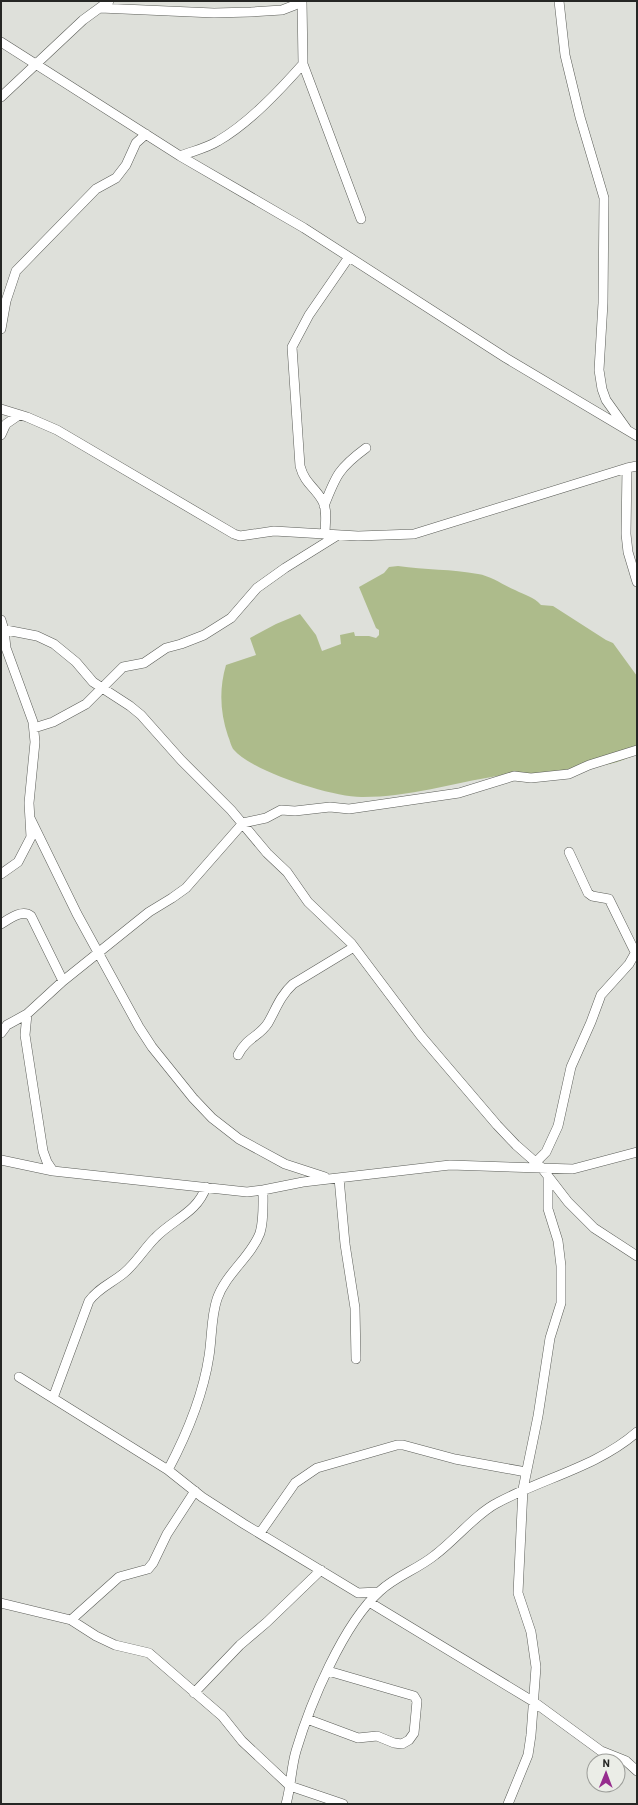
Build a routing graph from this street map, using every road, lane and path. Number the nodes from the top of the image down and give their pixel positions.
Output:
1 (109, 1) edge
2 (299, 1) edge
3 (302, 1) edge
4 (559, 1) edge
5 (100, 8) junction
6 (1, 42) edge
7 (35, 63) junction
8 (303, 64) junction
9 (1, 97) edge
10 (146, 134) junction
11 (180, 156) junction
12 (361, 219) dead end
13 (349, 257) junction
14 (1, 329) edge
15 (1, 407) edge
16 (19, 415) junction
17 (6, 424) junction
18 (628, 431) junction
19 (1, 435) edge
20 (637, 436) edge
21 (366, 448) dead end
22 (637, 466) edge
23 (627, 468) junction
24 (324, 506) junction
25 (325, 534) junction
26 (338, 535) junction
27 (637, 582) edge
28 (1, 620) edge
29 (3, 630) edge
30 (102, 689) junction
31 (34, 728) junction
32 (637, 750) edge
33 (30, 818) junction
34 (243, 823) junction
35 (569, 852) dead end
36 (1, 874) edge
37 (1, 924) edge
38 (354, 947) junction
39 (636, 952) edge
40 (99, 953) junction
41 (63, 981) junction
42 (27, 1014) junction
43 (1, 1033) edge
44 (238, 1055) dead end
45 (637, 1152) edge
46 (1, 1160) edge
47 (538, 1165) junction
48 (53, 1171) junction
49 (548, 1176) junction
50 (336, 1179) junction
51 (206, 1187) junction
52 (263, 1190) junction
53 (637, 1256) edge
54 (356, 1359) dead end
55 (19, 1377) dead end
56 (53, 1398) junction
57 (637, 1432) edge
58 (168, 1470) junction
59 (526, 1472) junction
60 (523, 1489) junction
61 (195, 1491) junction
62 (260, 1533) junction
63 (321, 1570) junction
64 (378, 1592) junction
65 (358, 1593) junction
66 (1, 1603) edge
67 (367, 1604) junction
68 (71, 1620) junction
69 (328, 1671) junction
70 (194, 1693) junction
71 (534, 1702) junction
72 (307, 1719) junction
73 (637, 1771) edge
74 (290, 1786) junction
75 (286, 1804) edge
76 (344, 1804) edge
77 (508, 1804) edge

1 - 5 street
2 - 5 street
3 - 8 street
4 - 18 street
5 - 7 street
6 - 7 street
7 - 9 street
7 - 10 street
8 - 11 street
8 - 12 street
10 - 11 street
10 - 14 street
11 - 13 street
13 - 18 street
13 - 24 street
15 - 16 street
15 - 17 street
16 - 17 street
16 - 25 street
17 - 19 street
18 - 20 street
21 - 24 street
22 - 23 street
23 - 26 street
23 - 27 street
24 - 25 street
25 - 26 street
26 - 30 street
28 - 29 street
29 - 30 street
29 - 31 street
30 - 31 street
30 - 34 street
31 - 33 street
32 - 34 street
33 - 36 street
33 - 40 street
34 - 38 street
34 - 40 street
35 - 39 street
37 - 41 street
38 - 44 street
38 - 47 street
39 - 47 street
40 - 41 street
40 - 50 street
41 - 42 street
42 - 43 street
42 - 48 street
45 - 47 street
46 - 48 street
47 - 49 street
47 - 50 street
48 - 51 street
49 - 53 street
49 - 59 street
50 - 52 street
50 - 54 street
51 - 52 street
51 - 56 street
52 - 58 street
55 - 56 street
56 - 58 street
57 - 60 street
58 - 61 street
59 - 60 street
59 - 62 street
60 - 64 street
60 - 71 street
61 - 62 street
61 - 68 street
62 - 63 street
63 - 65 street
63 - 70 street
64 - 65 street
64 - 67 street
65 - 67 street
66 - 68 street
67 - 69 street
67 - 71 street
68 - 70 street
69 - 72 street
69 - 72 street
70 - 74 street
71 - 73 street
71 - 77 street
72 - 74 street
74 - 75 street
74 - 76 street

